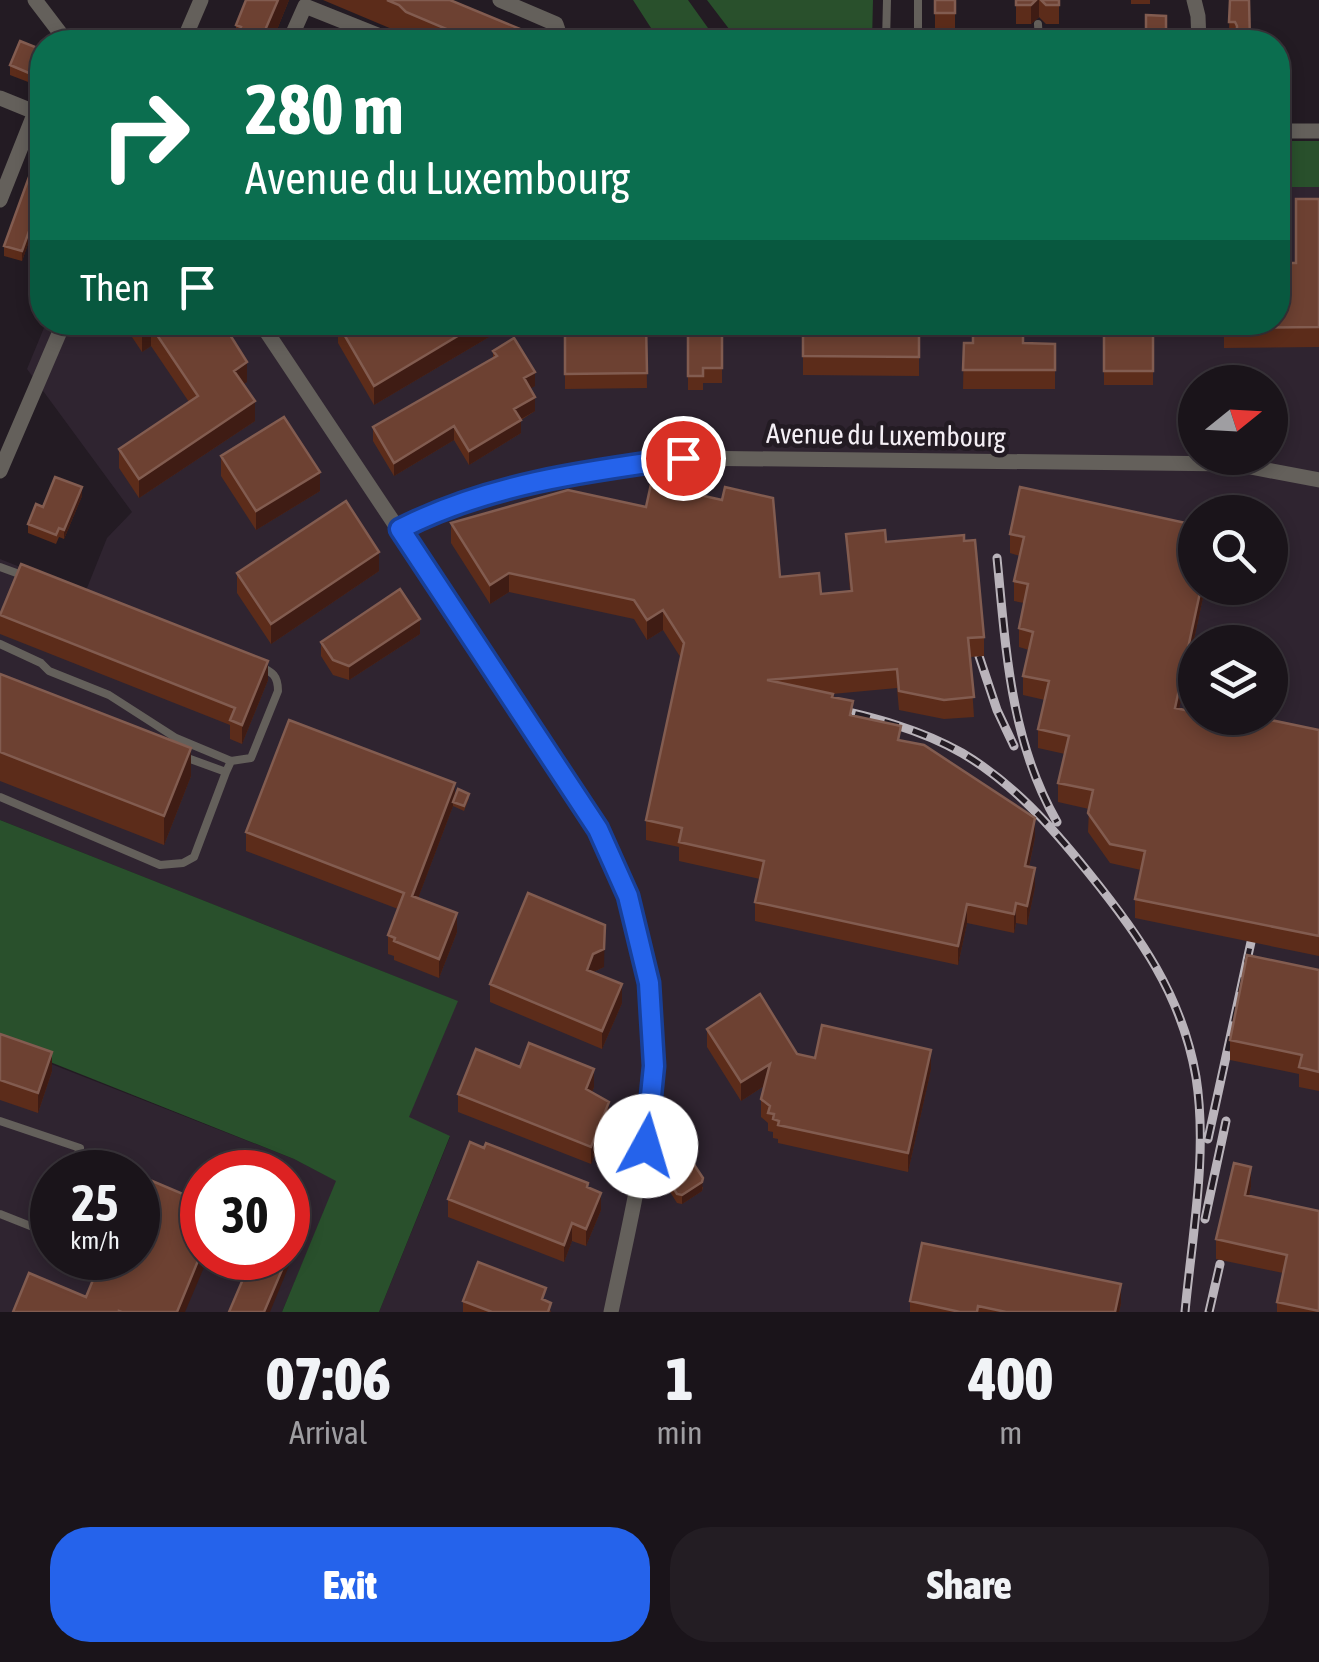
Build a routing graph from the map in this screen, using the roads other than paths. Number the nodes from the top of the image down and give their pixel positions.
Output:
1 (35, 0) edge
2 (201, 0) edge
3 (500, 0) edge
4 (887, 0) edge
5 (918, 0) edge
6 (1194, 0) edge
7 (306, 3) edge
8 (1038, 24) dead end
9 (58, 30) edge
10 (188, 30) edge
11 (294, 30) edge
12 (368, 30) edge
13 (558, 30) edge
14 (886, 30) edge
15 (918, 30) edge
16 (1038, 30) edge
17 (1199, 30) edge
18 (0, 98) edge
19 (30, 110) edge
20 (1290, 130) edge
21 (30, 131) edge
22 (1319, 131) edge
23 (0, 200) edge
24 (58, 335) edge
25 (269, 335) edge
26 (0, 470) edge
27 (1319, 480) edge
28 (400, 529) junction
29 (0, 567) edge
30 (36, 581) edge
31 (0, 644) edge
32 (254, 664) edge
33 (170, 751) edge
34 (231, 762) junction
35 (226, 772) junction
36 (0, 797) edge
37 (0, 1121) edge
38 (79, 1150) edge
39 (0, 1214) edge
40 (30, 1225) edge
41 (611, 1312) edge

1 - 9 street
2 - 10 street
3 - 13 street
4 - 14 lane
5 - 15 lane
6 - 17 street
7 - 11 street
7 - 12 street
8 - 16 lane
18 - 19 street
20 - 22 street
21 - 23 street
24 - 26 street
25 - 28 street
27 - 28 street, Avenue du Luxembourg
28 - 41 street
29 - 30 lane
31 - 34 lane
32 - 34 lane
33 - 35 lane
34 - 35 lane
35 - 36 lane
37 - 38 lane
39 - 40 lane

